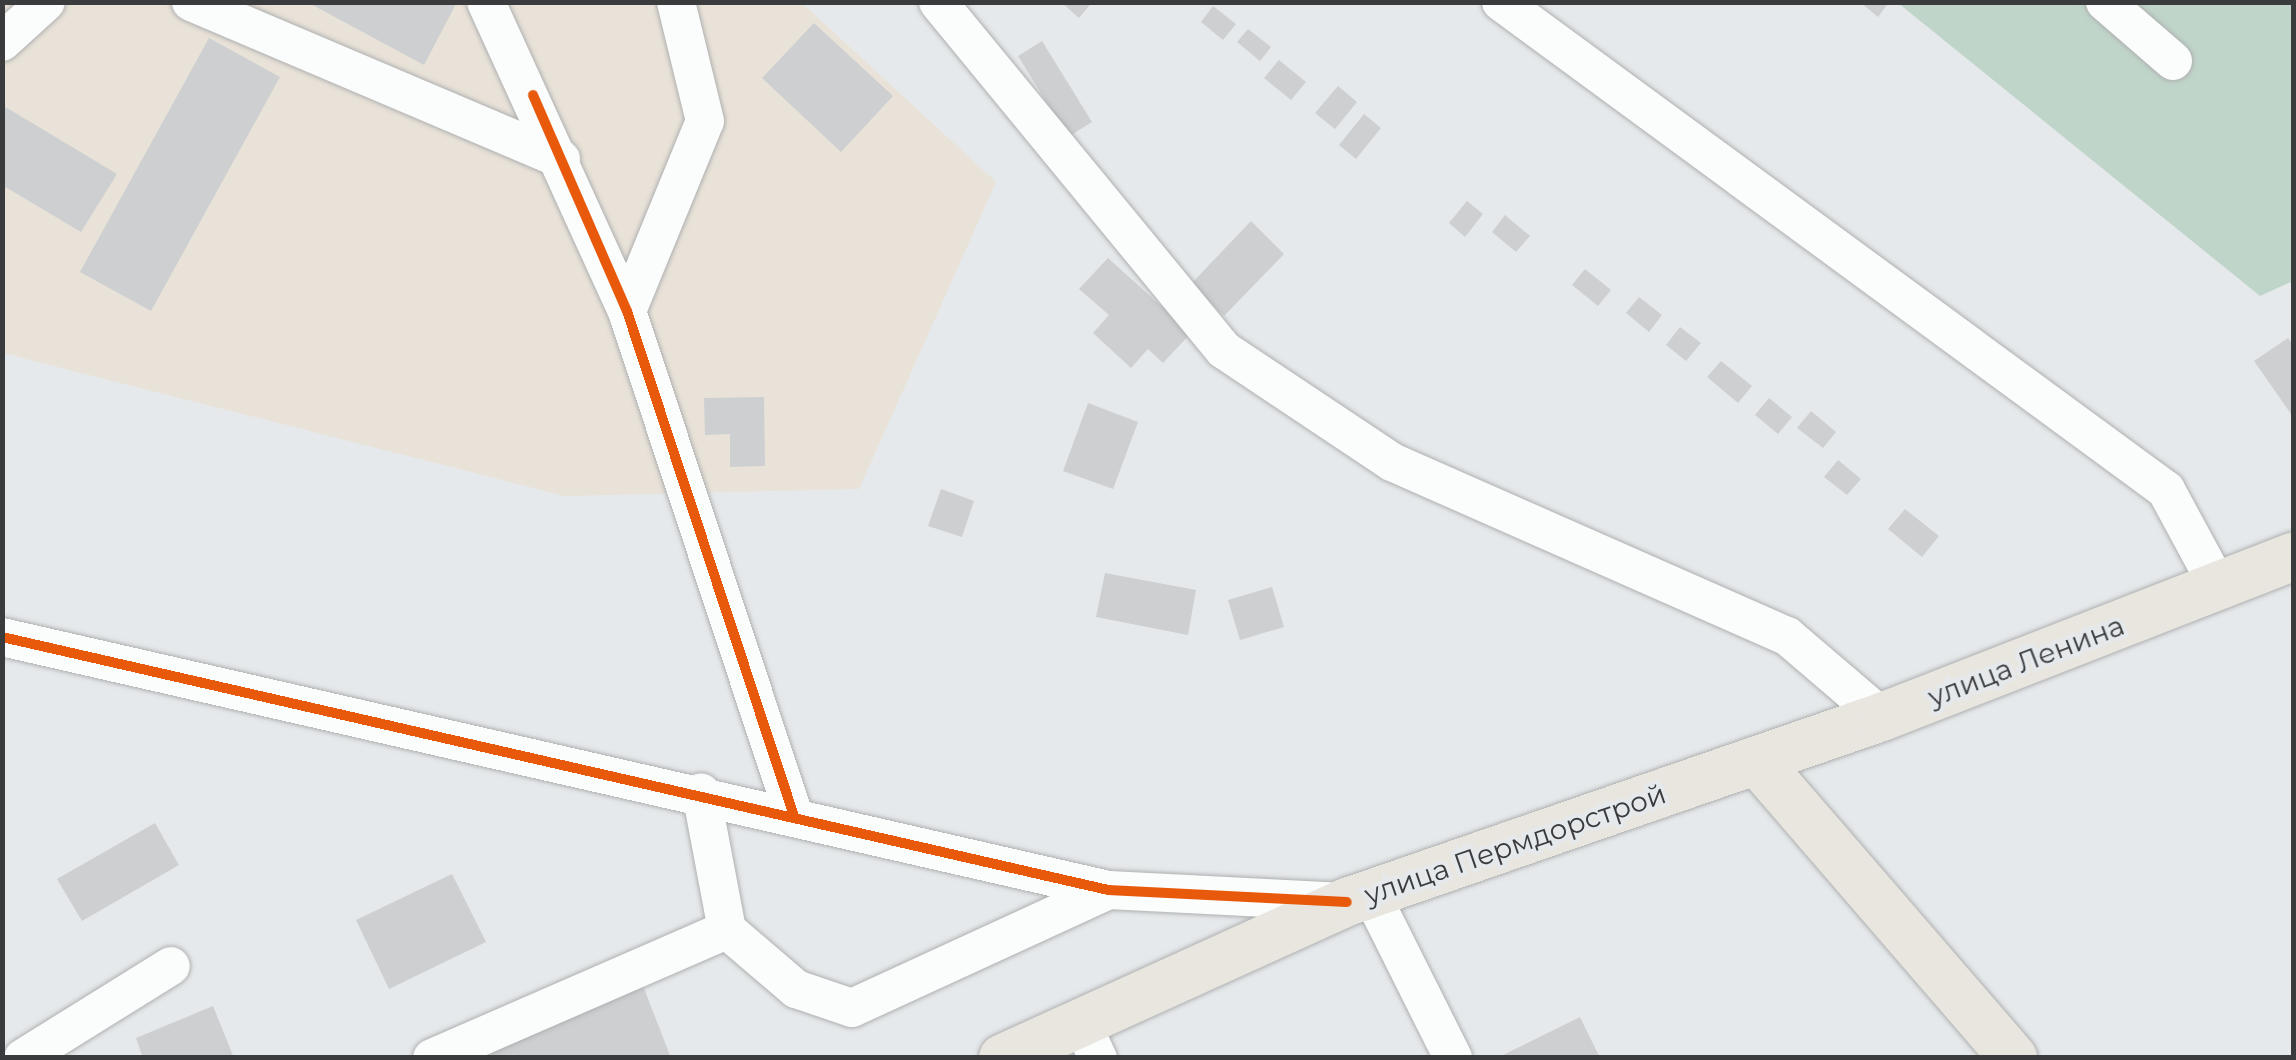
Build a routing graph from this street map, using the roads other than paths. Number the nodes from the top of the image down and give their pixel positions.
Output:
1 (46, 2) edge
2 (191, 2) edge
3 (486, 2) edge
4 (676, 2) edge
5 (938, 2) edge
6 (1501, 2) edge
7 (2105, 2) edge
8 (2, 42) edge
9 (2173, 62) dead end
10 (561, 159) junction
11 (627, 311) junction
12 (2294, 556) edge
13 (2218, 586) junction
14 (2, 637) edge
15 (1882, 717) junction
16 (1757, 761) junction
17 (701, 792) junction
18 (794, 816) junction
19 (1108, 890) junction
20 (1359, 898) junction
21 (727, 930) junction
22 (171, 966) dead end
23 (1089, 1040) edge
24 (23, 1058) edge
25 (432, 1058) edge
26 (1003, 1058) edge
27 (1453, 1058) edge
28 (2014, 1058) edge

1 - 8 street
2 - 10 street
3 - 10 street
4 - 11 street
5 - 15 street
6 - 13 street
7 - 9 street
10 - 11 street
11 - 18 street
12 - 13 main road, улица Ленина
13 - 15 main road, улица Ленина
14 - 17 street
15 - 16 main road, улица Ленина
16 - 20 main road, улица Пермдорстрой
16 - 28 main road
17 - 18 street
17 - 21 street
18 - 19 street
19 - 20 street
19 - 21 street
20 - 23 main road, улица Пермдорстрой
20 - 27 street
21 - 25 street
22 - 24 street
23 - 26 main road, улица Пермдорстрой

